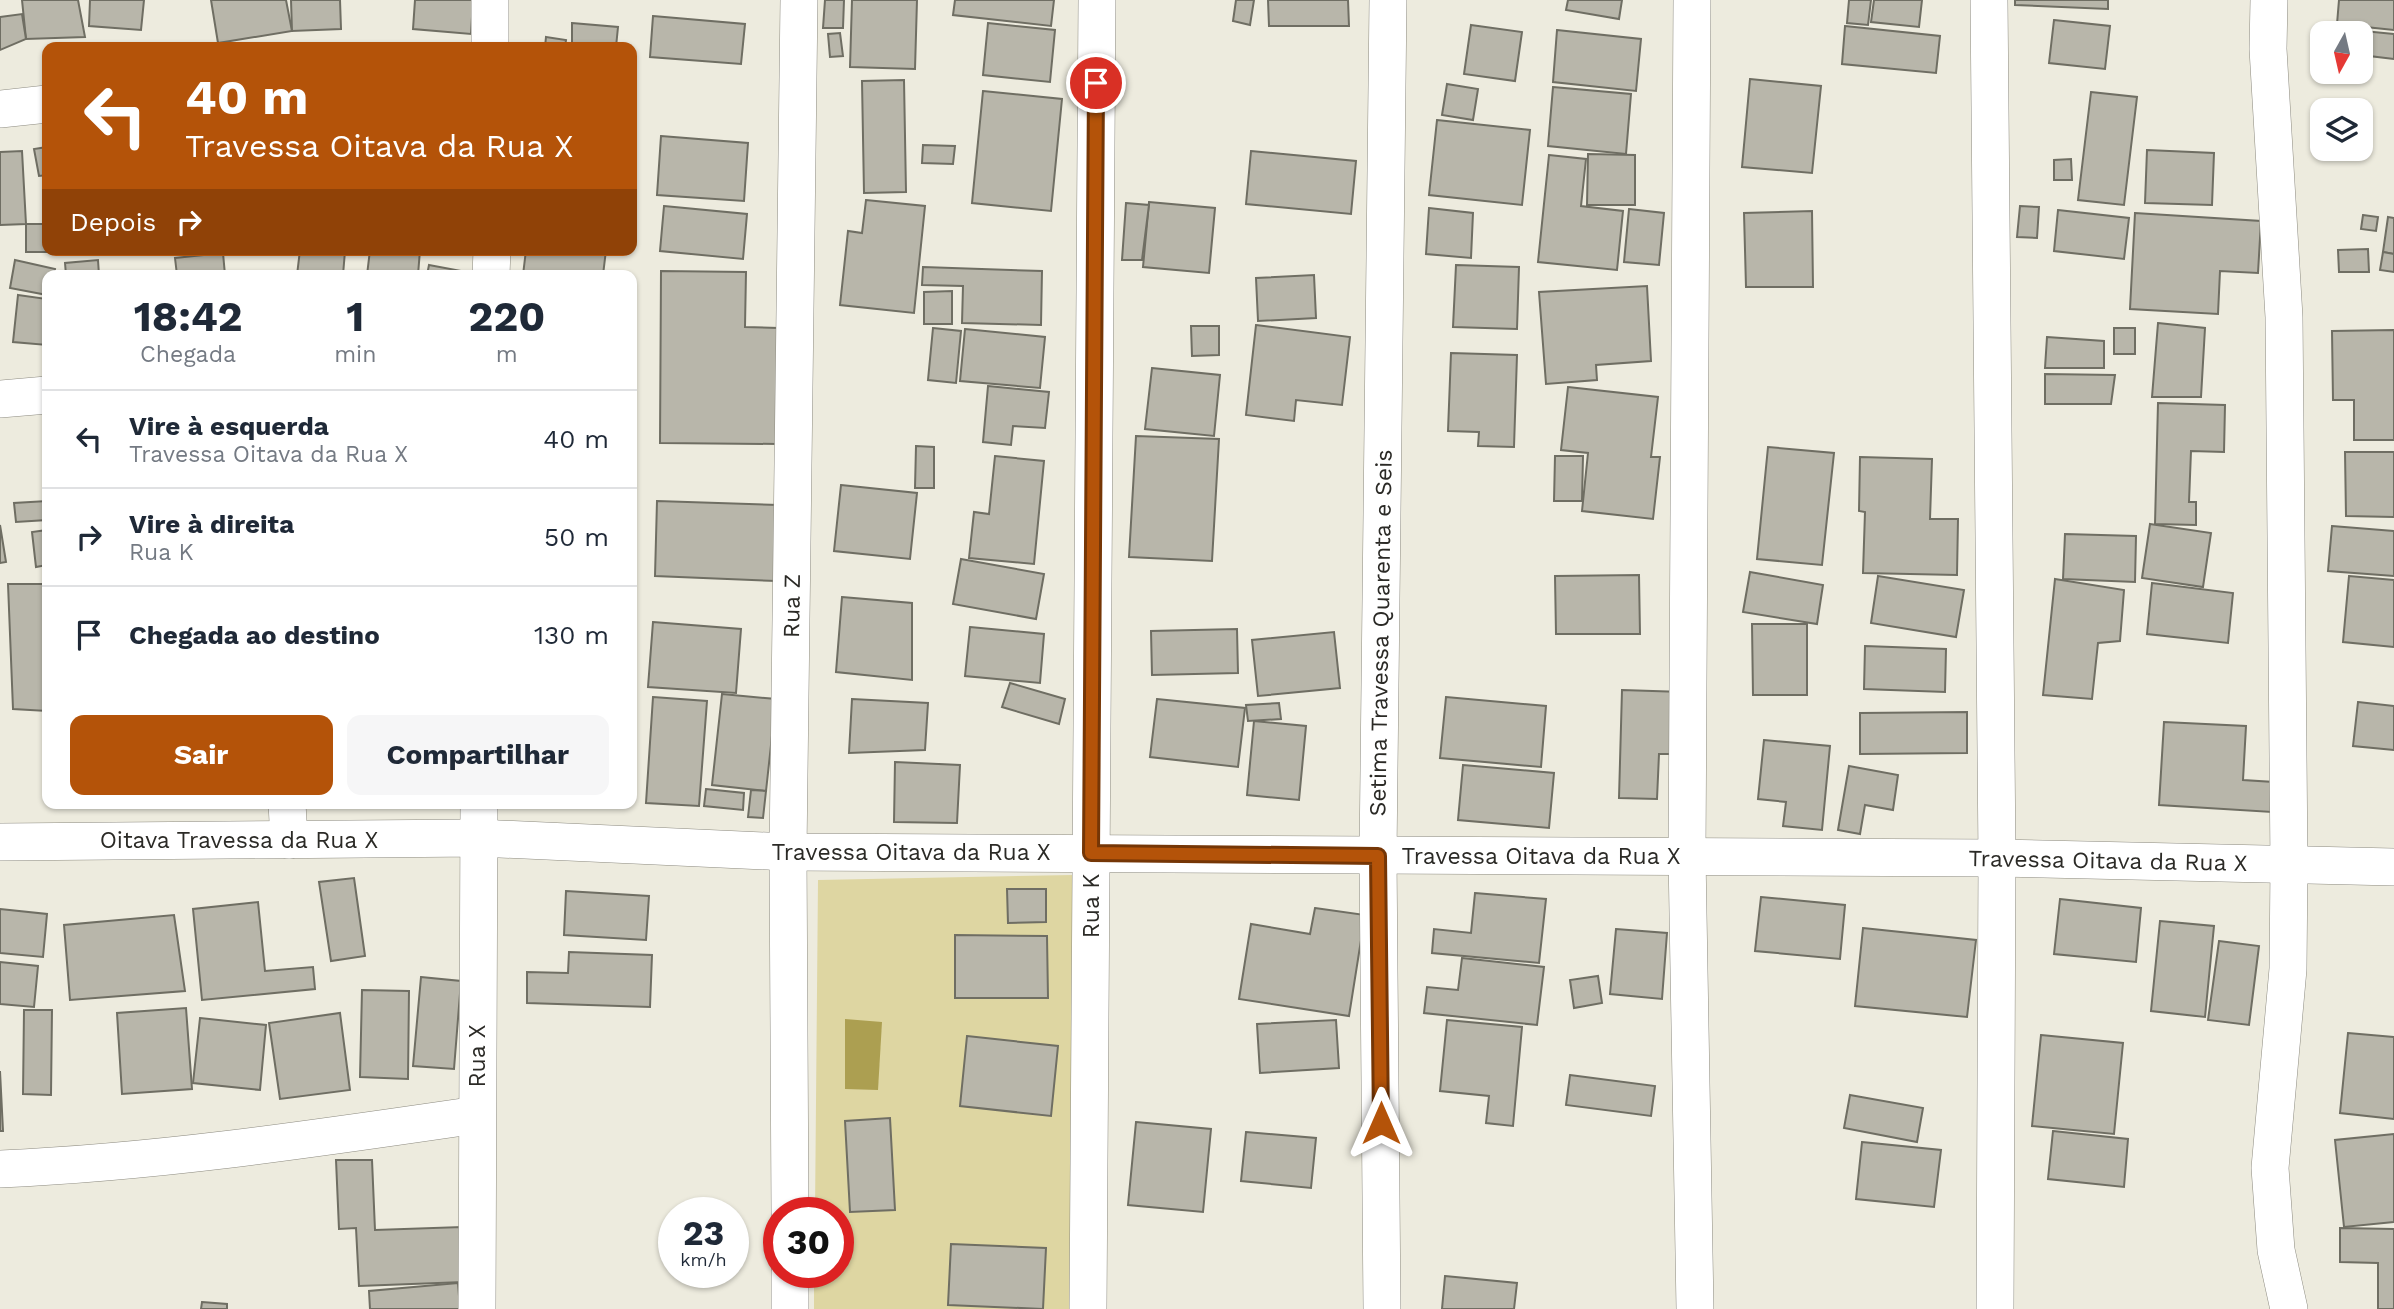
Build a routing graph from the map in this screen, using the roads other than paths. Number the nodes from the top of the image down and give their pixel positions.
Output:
1 (490, 0) edge
2 (799, 0) edge
3 (1097, 0) edge
4 (1388, 0) edge
5 (1692, 0) edge
6 (1989, 0) edge
7 (2269, 0) edge
8 (490, 42) edge
9 (42, 105) edge
10 (0, 109) edge
11 (42, 395) edge
12 (0, 399) edge
13 (287, 809) edge
14 (479, 821) edge
15 (289, 840) junction
16 (0, 842) edge
17 (788, 852) junction
18 (1091, 853) junction
19 (1378, 856) junction
20 (1687, 856) junction
21 (1997, 858) junction
22 (2289, 865) junction
23 (2394, 867) edge
24 (477, 1115) junction
25 (0, 1168) edge
26 (790, 1197) edge
27 (790, 1288) edge
28 (477, 1309) edge
29 (790, 1309) edge
30 (1088, 1309) edge
31 (1382, 1309) edge
32 (1695, 1309) edge
33 (1995, 1309) edge
34 (2289, 1309) edge

1 - 8 street
2 - 17 street, Rua Z
3 - 18 street, Rua K
4 - 19 street, Setima Travessa Quarenta e Seis
5 - 20 street
6 - 21 street
7 - 22 street
9 - 10 street
11 - 12 street
13 - 15 street
14 - 15 street, Oitava Travessa da Rua X
14 - 17 street, Travessa Oitava da Rua X
14 - 24 street, Rua X
15 - 16 street, Oitava Travessa da Rua X
17 - 18 street, Travessa Oitava da Rua X
17 - 26 street, Rua Z
18 - 19 street, Travessa Oitava da Rua X
18 - 30 street, Rua K
19 - 20 street, Travessa Oitava da Rua X
19 - 31 street, Setima Travessa Quarenta e Seis
20 - 21 street, Travessa Oitava da Rua X
20 - 32 street
21 - 22 street, Travessa Oitava da Rua X
21 - 33 street
22 - 23 street, Travessa Oitava da Rua X
22 - 34 street
24 - 25 street
24 - 28 street, Rua X
27 - 29 street

